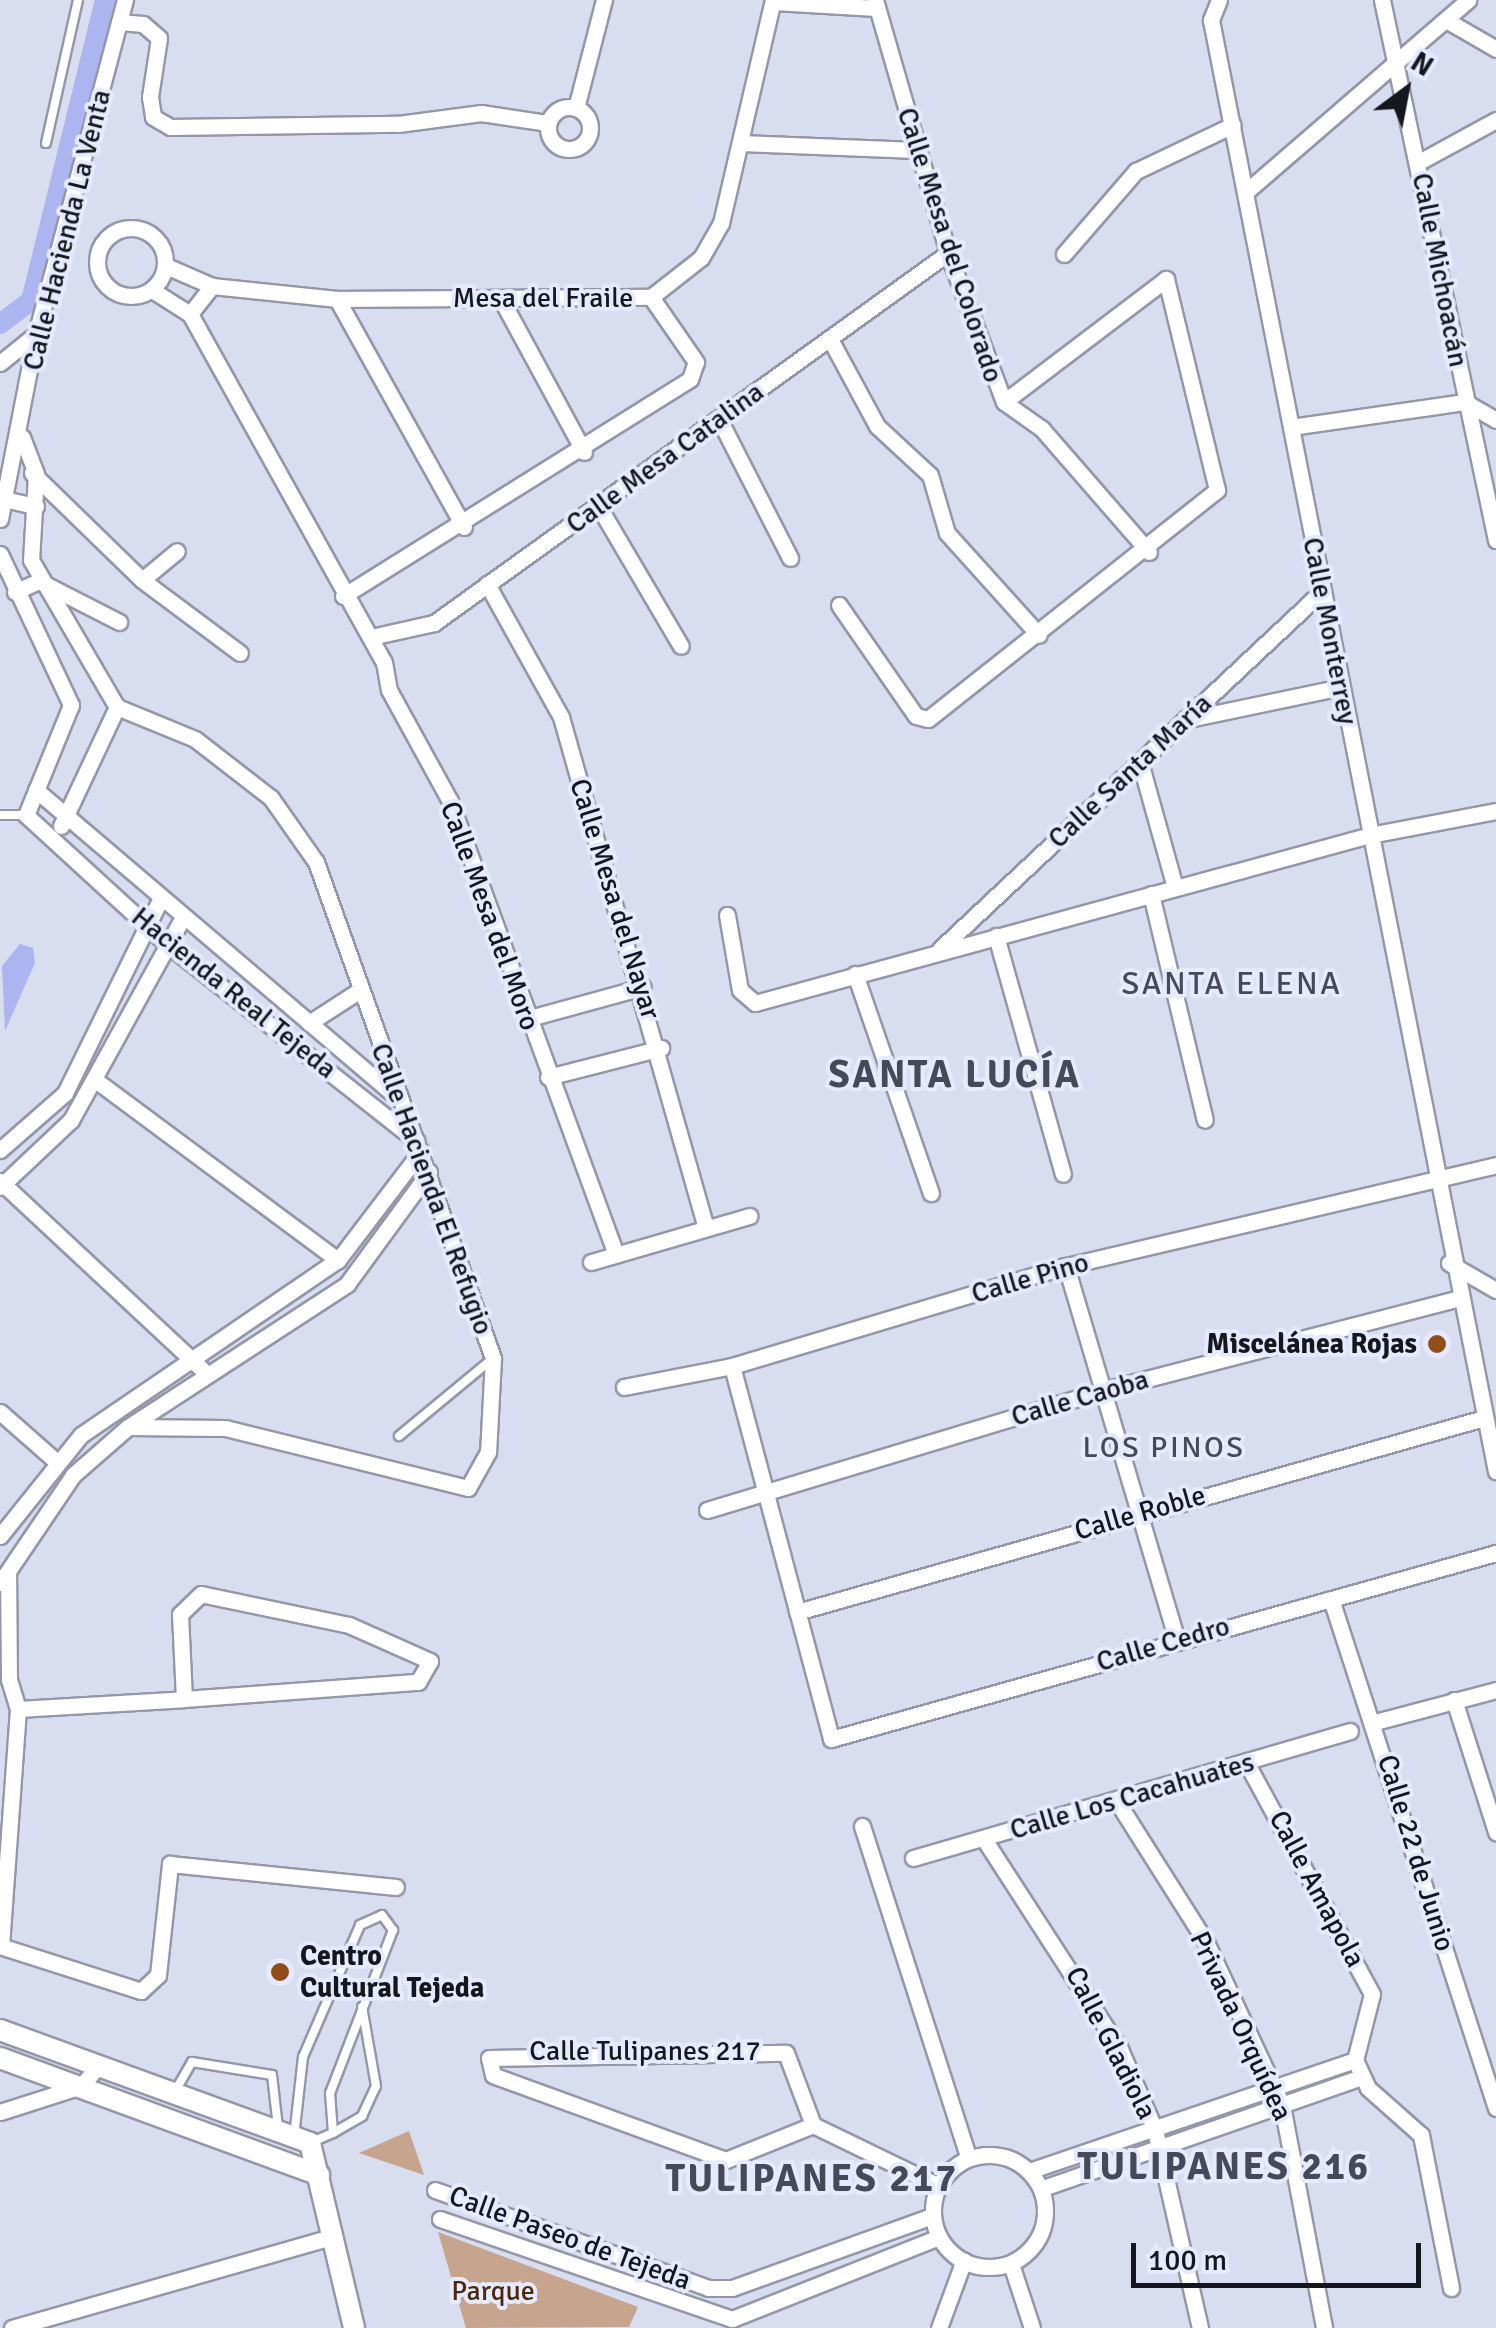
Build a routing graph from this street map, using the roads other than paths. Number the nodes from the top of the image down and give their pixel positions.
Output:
1 (78, 0) edge
2 (125, 0) edge
3 (604, 0) edge
4 (1219, 0) edge
5 (1382, 0) edge
6 (1468, 0) edge
7 (773, 1) edge
8 (876, 4) edge
9 (1446, 20) junction
10 (119, 22) junction
11 (1496, 49) edge
12 (1394, 61) junction
13 (576, 108) junction
14 (1496, 120) edge
15 (548, 123) junction
16 (1233, 126) junction
17 (46, 143) dead end
18 (742, 143) junction
19 (916, 150) junction
20 (1419, 162) junction
21 (1248, 190) junction
22 (69, 233) junction
23 (101, 244) junction
24 (948, 253) junction
25 (1064, 254) dead end
26 (166, 266) junction
27 (212, 286) junction
28 (152, 290) junction
29 (652, 297) junction
30 (337, 299) junction
31 (501, 299) junction
32 (190, 314) junction
33 (36, 334) junction
34 (830, 339) junction
35 (0, 363) edge
36 (1004, 402) junction
37 (1465, 402) junction
38 (719, 419) junction
39 (1496, 420) edge
40 (1291, 427) junction
41 (22, 437) junction
42 (584, 452) junction
43 (14, 470) junction
44 (36, 474) junction
45 (2, 499) edge
46 (36, 506) junction
47 (599, 506) junction
48 (0, 519) edge
49 (464, 527) junction
50 (1496, 540) edge
51 (177, 551) dead end
52 (1149, 552) junction
53 (0, 554) edge
54 (790, 558) dead end
55 (142, 580) junction
56 (39, 581) junction
57 (487, 584) junction
58 (15, 592) junction
59 (1320, 593) junction
60 (343, 596) junction
61 (839, 605) dead end
62 (118, 622) dead end
63 (1039, 635) junction
64 (371, 638) junction
65 (681, 646) dead end
66 (240, 653) dead end
67 (1341, 687) junction
68 (117, 708) junction
69 (1185, 719) junction
70 (1140, 762) junction
71 (36, 790) junction
72 (1496, 811) edge
73 (0, 815) edge
74 (26, 815) junction
75 (65, 816) junction
76 (1370, 835) junction
77 (56, 836) junction
78 (1175, 887) junction
79 (1151, 894) junction
80 (159, 902) junction
81 (727, 915) dead end
82 (182, 919) junction
83 (148, 926) junction
84 (996, 936) junction
85 (167, 944) junction
86 (939, 950) junction
87 (854, 974) junction
88 (642, 987) junction
89 (360, 990) junction
90 (526, 1019) junction
91 (308, 1023) junction
92 (660, 1048) junction
93 (548, 1077) junction
94 (94, 1079) junction
95 (401, 1100) junction
96 (1205, 1120) dead end
97 (420, 1146) junction
98 (0, 1150) edge
99 (1496, 1165) edge
100 (429, 1172) junction
101 (1437, 1172) junction
102 (1063, 1174) dead end
103 (1, 1184) edge
104 (931, 1193) dead end
105 (749, 1216) dead end
106 (706, 1228) junction
107 (616, 1254) junction
108 (338, 1260) junction
109 (592, 1262) dead end
110 (1449, 1264) junction
111 (1066, 1266) junction
112 (1496, 1290) edge
113 (1457, 1299) junction
114 (188, 1354) junction
115 (493, 1358) junction
116 (732, 1366) junction
117 (207, 1374) junction
118 (624, 1387) dead end
119 (1104, 1390) junction
120 (0, 1412) edge
121 (1484, 1418) junction
122 (128, 1426) junction
123 (399, 1436) dead end
124 (54, 1459) junction
125 (1496, 1471) edge
126 (73, 1475) junction
127 (766, 1493) junction
128 (707, 1510) dead end
129 (1138, 1512) junction
130 (0, 1536) edge
131 (1496, 1553) edge
132 (4, 1578) edge
133 (1330, 1599) junction
134 (797, 1612) junction
135 (1176, 1638) junction
136 (1496, 1690) edge
137 (184, 1699) junction
138 (1454, 1700) junction
139 (18, 1709) junction
140 (1375, 1722) junction
141 (1350, 1732) dead end
142 (1246, 1762) junction
143 (1118, 1803) junction
144 (862, 1826) dead end
145 (1496, 1832) edge
146 (984, 1839) junction
147 (913, 1858) dead end
148 (396, 1887) dead end
149 (1, 1946) edge
150 (362, 2007) junction
151 (0, 2030) edge
152 (0, 2058) edge
153 (1356, 2060) junction
154 (99, 2065) junction
155 (1361, 2077) junction
156 (81, 2086) junction
157 (1274, 2088) junction
158 (174, 2093) junction
159 (1282, 2105) junction
160 (1496, 2108) edge
161 (0, 2112) edge
162 (813, 2125) junction
163 (1156, 2130) junction
164 (334, 2133) junction
165 (294, 2138) junction
166 (1161, 2149) junction
167 (968, 2156) junction
168 (1030, 2171) junction
169 (319, 2175) junction
170 (939, 2186) junction
171 (1043, 2188) junction
172 (435, 2190) dead end
173 (932, 2216) junction
174 (440, 2219) dead end
175 (328, 2238) junction
176 (939, 2238) junction
177 (964, 2260) junction
178 (1011, 2264) junction
179 (1450, 2288) dead end
180 (12, 2328) edge
181 (354, 2328) edge
182 (939, 2328) edge
183 (1032, 2328) edge
184 (1200, 2328) edge
185 (1324, 2328) edge

1 - 17 lane
2 - 10 street, Calle Hacienda La Venta
3 - 13 street
4 - 16 street, Calle Monterrey
5 - 12 street, Calle Michoacán
6 - 9 street
7 - 8 street
7 - 18 street, Mesa del Fraile
8 - 19 street, Calle Mesa del Colorado
9 - 11 street
9 - 12 street
10 - 15 street
10 - 22 street, Calle Hacienda La Venta
12 - 20 street, Calle Michoacán
12 - 21 street
13 - 15 street
13 - 15 street
14 - 20 street
16 - 21 street, Calle Monterrey
16 - 25 street
18 - 19 street
18 - 29 street, Mesa del Fraile
19 - 24 street, Calle Mesa del Colorado
20 - 37 street, Calle Michoacán
21 - 40 street, Calle Monterrey
22 - 23 street
22 - 33 street, Calle Hacienda La Venta
23 - 26 street
23 - 28 street
24 - 34 street, Calle Mesa Catalina
24 - 36 street, Calle Mesa del Colorado
26 - 27 street, Mesa del Fraile
26 - 28 street
27 - 30 street, Mesa del Fraile
27 - 32 street
28 - 32 street, Calle Mesa del Moro
29 - 31 street, Mesa del Fraile
29 - 42 street, Calle Mesa Catalina
30 - 31 street, Mesa del Fraile
30 - 49 street
31 - 42 street
32 - 60 street, Calle Mesa del Moro
33 - 35 street
33 - 41 street, Calle Hacienda La Venta
34 - 38 street, Calle Mesa Catalina
34 - 63 street
36 - 52 street, Calle Mesa del Colorado
36 - 52 street
37 - 39 street
37 - 40 street
37 - 50 street, Calle Michoacán
38 - 47 street, Calle Mesa Catalina
38 - 54 street
40 - 59 street, Calle Monterrey
41 - 43 street, Calle Hacienda La Venta
41 - 44 street
42 - 49 street, Calle Mesa Catalina
43 - 44 street
43 - 45 street, Calle Hacienda La Venta
44 - 46 street
44 - 55 street
45 - 46 street
45 - 48 street, Calle Hacienda La Venta
46 - 56 street
47 - 57 street, Calle Mesa Catalina
47 - 65 street
49 - 60 street, Calle Mesa Catalina
51 - 55 street
52 - 63 street
53 - 58 street
55 - 66 street
56 - 58 street
56 - 62 street
56 - 68 street
57 - 64 street, Calle Mesa Catalina
57 - 88 street, Calle Mesa del Nayar
58 - 71 street
59 - 67 street, Calle Monterrey
59 - 69 street, Calle Santa María
60 - 64 street, Calle Mesa del Moro
61 - 63 street
64 - 90 street, Calle Mesa del Moro
67 - 69 street
67 - 76 street, Calle Monterrey
68 - 75 street
68 - 89 street, Calle Hacienda El Refugio
69 - 70 street, Calle Santa María
70 - 78 street
70 - 86 street, Calle Santa María
71 - 74 street
71 - 75 street, Hacienda Real Tejeda
72 - 76 street
73 - 74 lane
74 - 77 street, Hacienda Real Tejeda
75 - 77 street
75 - 80 street, Hacienda Real Tejeda
76 - 78 street
76 - 101 street, Calle Monterrey
77 - 83 street, Hacienda Real Tejeda
78 - 79 street
79 - 84 street
79 - 96 street
80 - 82 street, Hacienda Real Tejeda
80 - 83 street
81 - 87 street
82 - 85 street
82 - 91 street, Hacienda Real Tejeda
83 - 85 street, Hacienda Real Tejeda
83 - 98 street
84 - 86 street
84 - 102 street
85 - 94 street
85 - 97 street, Hacienda Real Tejeda
86 - 87 street
87 - 104 street
88 - 90 street
88 - 92 street, Calle Mesa del Nayar
89 - 91 street, Hacienda Real Tejeda
89 - 95 street, Calle Hacienda El Refugio
90 - 93 street, Calle Mesa del Moro
91 - 95 street, Hacienda Real Tejeda
92 - 93 street
92 - 106 street, Calle Mesa del Nayar
93 - 107 street, Calle Mesa del Moro
94 - 103 street
94 - 108 street
95 - 97 street, Calle Hacienda El Refugio
97 - 100 street, Calle Hacienda El Refugio
97 - 108 street
99 - 101 street, Calle Pino
100 - 115 street, Calle Hacienda El Refugio
100 - 117 street
101 - 110 street, Calle Monterrey
101 - 111 street, Calle Pino
103 - 114 street
105 - 106 street
106 - 107 street
107 - 109 street
108 - 114 street
110 - 112 street
110 - 113 street, Calle Monterrey
111 - 116 street, Calle Pino
111 - 119 street
113 - 119 street, Calle Caoba
113 - 121 street, Calle Monterrey
114 - 117 street
114 - 124 street
115 - 122 street, Calle Hacienda El Refugio
115 - 123 lane
116 - 118 street, Calle Pino
116 - 127 street
117 - 122 street
119 - 127 street, Calle Caoba
119 - 129 street
120 - 124 street
121 - 125 street, Calle Monterrey
121 - 129 street, Calle Roble
122 - 126 street
124 - 126 street
124 - 130 street
126 - 132 street
127 - 128 street, Calle Caoba
127 - 134 street
129 - 134 street, Calle Roble
129 - 135 street
131 - 133 street, Calle Cedro
132 - 139 street
133 - 135 street, Calle Cedro
133 - 140 street, Calle 22 de Junio
134 - 135 street, Calle Cedro
136 - 138 street
137 - 137 street
137 - 139 street
138 - 140 street
138 - 145 street
139 - 149 street
140 - 160 street, Calle 22 de Junio
141 - 142 street, Calle Los Cacahuates
142 - 143 street, Calle Los Cacahuates
142 - 153 street, Calle Amapola
143 - 146 street, Calle Los Cacahuates
143 - 157 street, Privada Orquídea
144 - 167 street
146 - 147 street, Calle Los Cacahuates
146 - 163 street, Calle Gladiola
148 - 149 street
150 - 164 lane
150 - 164 lane
150 - 165 lane
151 - 154 street
152 - 156 street
153 - 155 street
153 - 157 street
154 - 156 street
154 - 158 street
155 - 159 street
155 - 179 street
156 - 161 street
156 - 169 street
157 - 159 street, Privada Orquídea
157 - 163 street
158 - 165 street
158 - 165 lane
159 - 166 street
159 - 185 street, Privada Orquídea
162 - 162 street, Calle Tulipanes 217
162 - 170 street
163 - 166 street, Calle Gladiola
163 - 168 street
164 - 165 lane
165 - 169 street
166 - 171 street
166 - 184 street, Calle Gladiola
167 - 168 street
167 - 170 street
168 - 171 street
169 - 175 street
170 - 173 street
171 - 178 street
172 - 173 street, Calle Paseo de Tejeda
173 - 176 street
174 - 176 street, Calle Paseo de Tejeda
175 - 180 street
175 - 181 street
176 - 177 street
177 - 178 street
177 - 182 street
178 - 183 street

